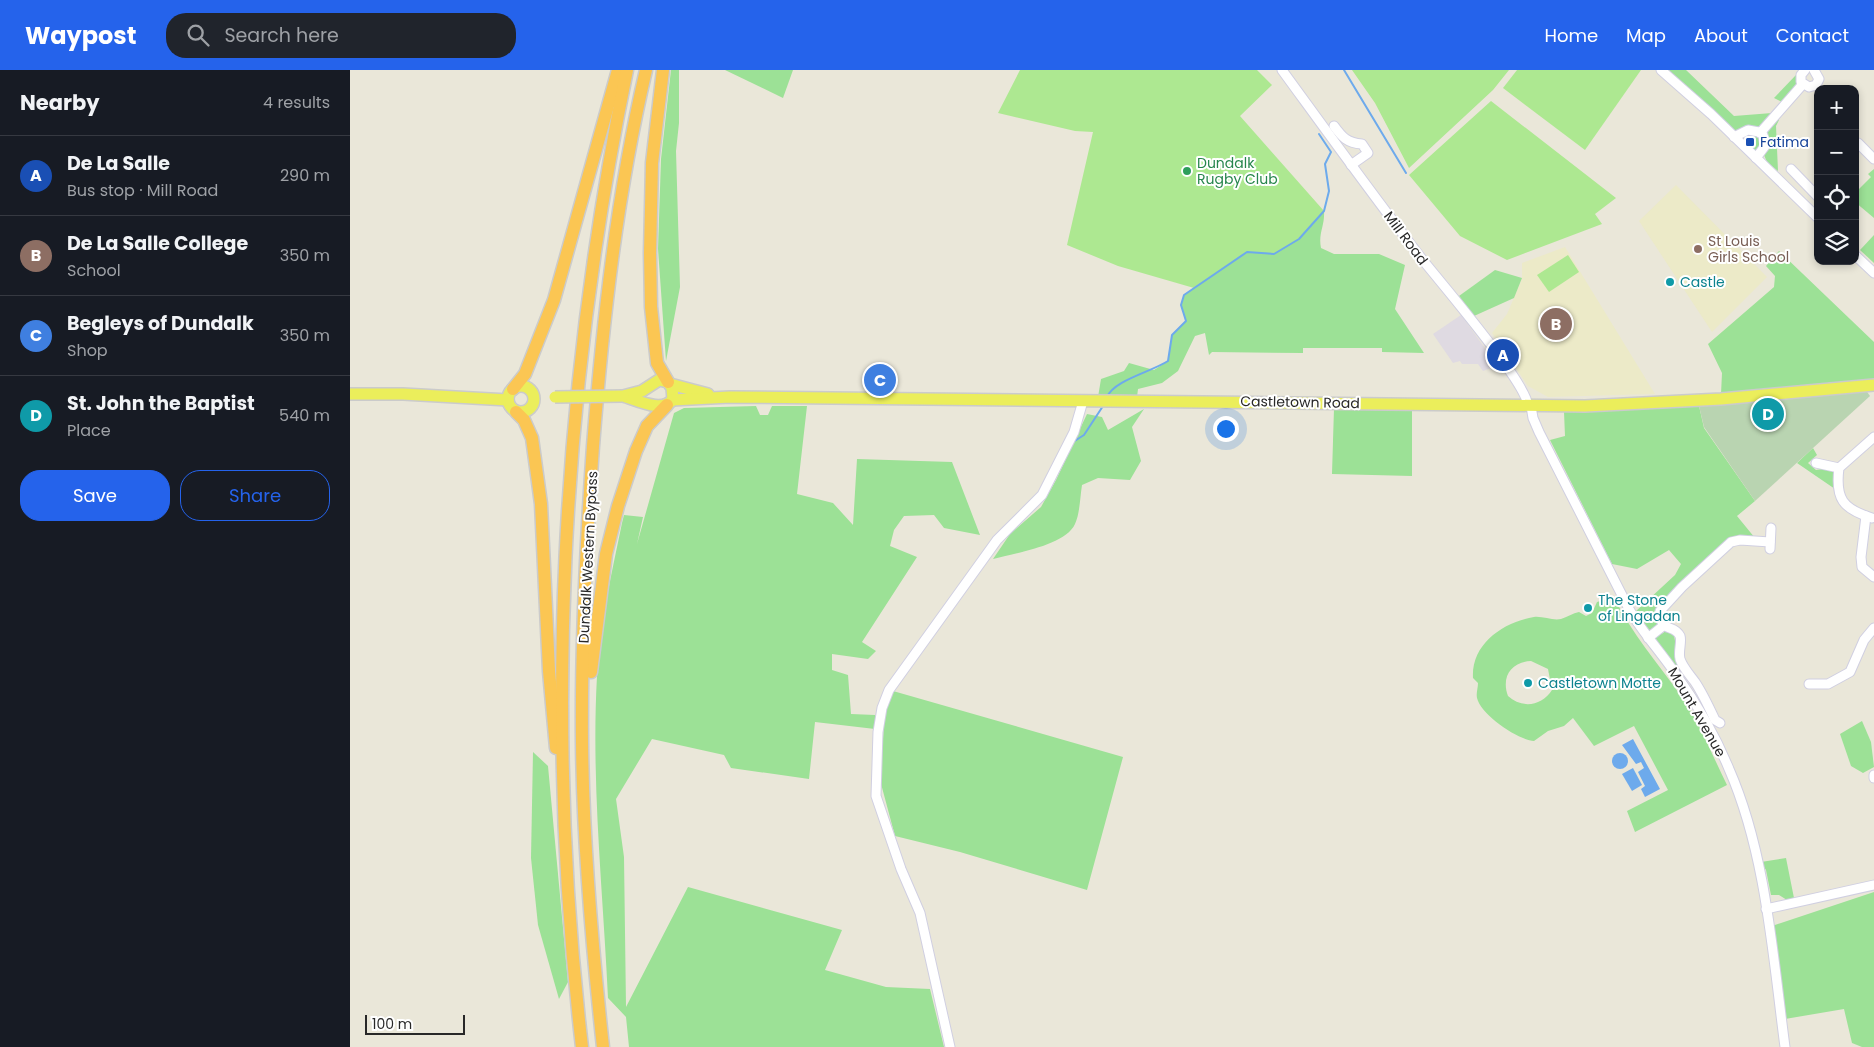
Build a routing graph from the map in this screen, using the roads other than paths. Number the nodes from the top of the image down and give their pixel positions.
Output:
1 (618, 70) edge
2 (627, 70) edge
3 (646, 70) edge
4 (663, 70) edge
5 (1282, 70) edge
6 (1660, 70) edge
7 (1803, 71) edge
8 (1817, 71) edge
9 (1803, 84) junction
10 (1818, 85) edge
11 (1814, 87) edge
12 (1334, 126) dead end
13 (1760, 133) junction
14 (1734, 137) junction
15 (1859, 144) edge
16 (1756, 158) junction
17 (1874, 158) edge
18 (1351, 165) junction
19 (1791, 169) dead end
20 (1807, 185) junction
21 (1814, 192) edge
22 (1796, 197) junction
23 (1814, 214) edge
24 (1859, 259) edge
25 (1874, 273) edge
26 (669, 383) junction
27 (650, 385) junction
28 (1874, 385) edge
29 (350, 394) edge
30 (510, 395) junction
31 (623, 396) junction
32 (724, 397) junction
33 (534, 398) junction
34 (1083, 401) junction
35 (664, 404) junction
36 (1530, 406) junction
37 (516, 412) junction
38 (1874, 437) edge
39 (1816, 463) dead end
40 (1838, 468) junction
41 (1771, 528) dead end
42 (1874, 577) edge
43 (1663, 626) junction
44 (1874, 628) edge
45 (1648, 638) junction
46 (1810, 684) dead end
47 (1720, 723) dead end
48 (1874, 885) edge
49 (567, 890) junction
50 (1766, 909) junction
51 (582, 1047) edge
52 (605, 1047) edge
53 (950, 1047) edge
54 (1784, 1047) edge

1 - 30 highway
2 - 49 highway, Dundalk Western Bypass
3 - 52 highway, Dundalk Western Bypass
4 - 26 highway
5 - 18 street, Mill Road
6 - 14 street
7 - 9 street
8 - 10 street
9 - 11 street
9 - 13 street
12 - 18 street
13 - 14 street
13 - 16 street
14 - 16 street
15 - 17 street
16 - 22 street
18 - 36 street, Mill Road
19 - 20 street
20 - 21 street
20 - 22 street
22 - 23 street
24 - 25 street
26 - 27 main road
26 - 32 main road, Castletown Road
26 - 35 main road
27 - 31 main road
27 - 35 main road
28 - 36 main road, Castletown Road
29 - 30 main road
30 - 33 main road
30 - 37 main road
31 - 33 main road, bridge
31 - 35 main road
32 - 34 main road, Castletown Road
32 - 35 main road, Castletown Road
33 - 37 main road
34 - 36 main road, Castletown Road
34 - 53 street
35 - 52 highway
36 - 45 street, Mount Avenue
37 - 49 highway
38 - 40 street
39 - 40 street
40 - 42 street
41 - 43 street
43 - 45 street
43 - 47 street
44 - 46 street
45 - 50 street, Mount Avenue
48 - 50 street
49 - 51 highway, Dundalk Western Bypass
50 - 54 street, Mount Avenue

